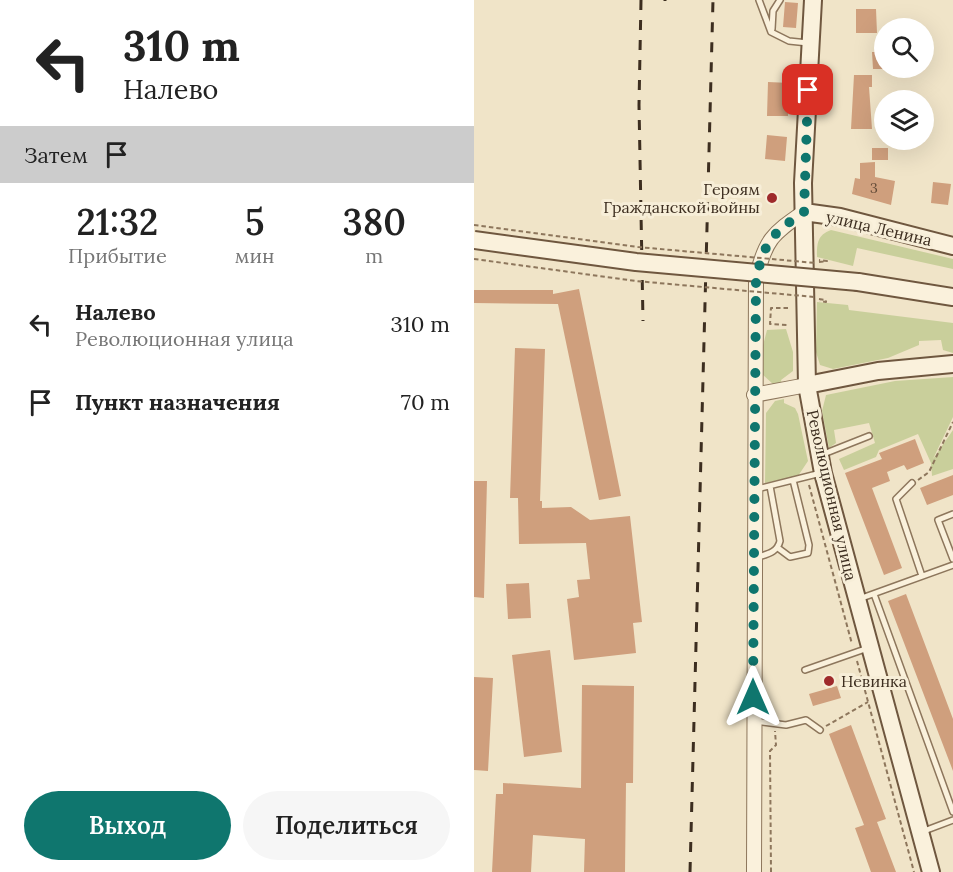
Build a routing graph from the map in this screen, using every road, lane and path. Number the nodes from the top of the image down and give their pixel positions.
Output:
1 (759, 0) edge
2 (780, 0) edge
3 (813, 0) edge
4 (771, 32) junction
5 (811, 43) junction
6 (804, 212) junction
7 (474, 225) edge
8 (474, 240) edge
9 (953, 246) edge
10 (474, 259) edge
11 (813, 259) dead end
12 (953, 297) edge
13 (816, 299) dead end
14 (788, 308) dead end
15 (788, 325) dead end
16 (953, 364) edge
17 (807, 385) junction
18 (754, 395) junction
19 (953, 422) edge
20 (869, 436) dead end
21 (819, 455) junction
22 (815, 475) junction
23 (794, 480) junction
24 (912, 483) joint
25 (770, 486) junction
26 (753, 490) junction
27 (953, 514) edge
28 (778, 548) junction
29 (753, 558) junction
30 (953, 559) edge
31 (953, 565) edge
32 (922, 576) junction
33 (874, 594) junction
34 (857, 600) junction
35 (862, 650) junction
36 (805, 670) dead end
37 (867, 702) junction
38 (753, 721) junction
39 (774, 724) junction
40 (820, 730) joint
41 (953, 812) edge
42 (953, 820) edge
43 (920, 831) junction
44 (754, 872) edge
45 (771, 872) edge
46 (914, 872) edge
47 (931, 872) edge

1 - 4 lane
2 - 4 lane
3 - 5 main road, Революционная улица
4 - 5 lane
5 - 6 main road, Революционная улица
6 - 9 main road, улица Ленина
6 - 17 main road, Революционная улица
6 - 18 street
7 - 11 path, bridge
8 - 12 main road, bridge
10 - 13 path, bridge
14 - 15 path
16 - 17 main road
17 - 18 street
17 - 21 main road, Революционная улица
18 - 26 street
19 - 24 path
20 - 21 lane
21 - 22 main road, Революционная улица
22 - 23 lane
22 - 34 main road, Революционная улица
22 - 35 path
23 - 25 lane
23 - 28 lane
24 - 32 lane
25 - 26 lane
25 - 28 lane
26 - 29 street
27 - 30 lane
28 - 29 lane
29 - 38 street
31 - 32 lane
32 - 33 lane
33 - 34 lane
33 - 41 lane
34 - 35 main road, Революционная улица
35 - 36 lane
35 - 37 path
35 - 43 main road, Революционная улица
37 - 40 path
37 - 46 path
38 - 39 lane
38 - 44 street
39 - 40 lane
39 - 45 path
42 - 43 lane
43 - 47 main road, Революционная улица

